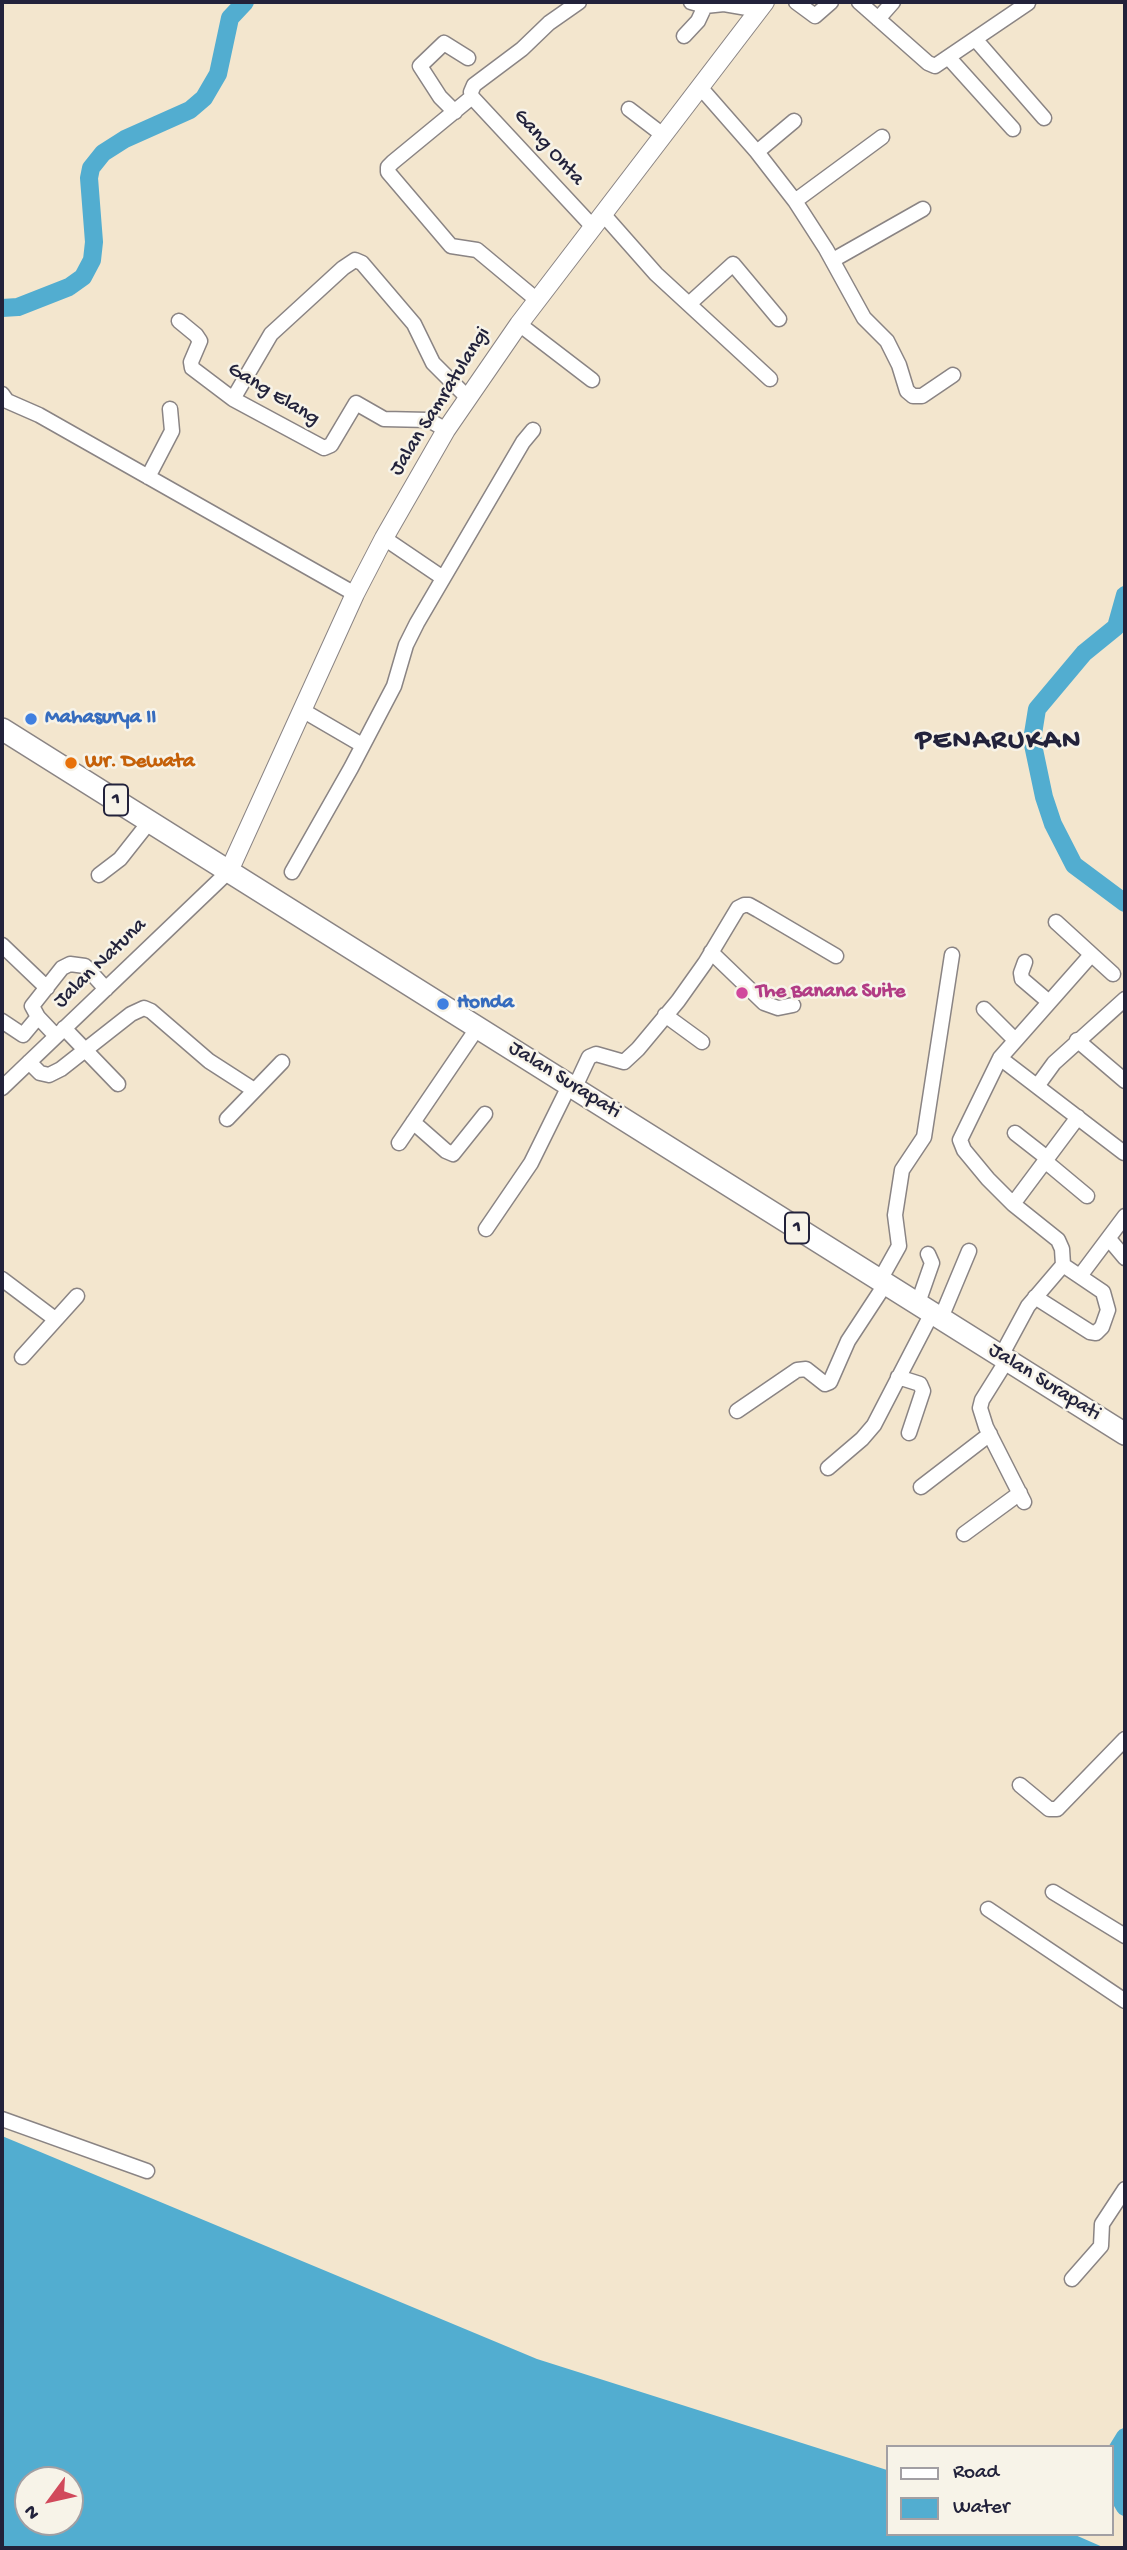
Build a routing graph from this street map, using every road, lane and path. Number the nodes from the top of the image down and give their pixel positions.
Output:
1 (579, 2) edge
2 (796, 2) edge
3 (831, 2) edge
4 (859, 2) edge
5 (893, 2) edge
6 (1028, 3) edge
7 (698, 4) edge
8 (762, 4) edge
9 (878, 19) junction
10 (684, 36) dead end
11 (976, 40) junction
12 (468, 58) dead end
13 (949, 58) junction
14 (700, 87) junction
15 (472, 97) junction
16 (629, 109) dead end
17 (455, 112) junction
18 (1044, 118) dead end
19 (794, 121) dead end
20 (1013, 129) dead end
21 (663, 135) junction
22 (882, 137) dead end
23 (757, 152) junction
24 (794, 201) junction
25 (923, 209) dead end
26 (598, 221) junction
27 (832, 260) junction
28 (537, 300) junction
29 (689, 304) junction
30 (779, 319) dead end
31 (179, 321) dead end
32 (519, 324) junction
33 (953, 375) dead end
34 (770, 379) dead end
35 (592, 380) dead end
36 (2, 394) edge
37 (467, 397) junction
38 (233, 399) junction
39 (170, 409) dead end
40 (446, 430) junction
41 (533, 430) dead end
42 (148, 478) junction
43 (384, 538) junction
44 (443, 578) junction
45 (355, 594) junction
46 (302, 710) junction
47 (2, 729) edge
48 (362, 745) junction
49 (150, 821) junction
50 (229, 871) junction
51 (292, 872) dead end
52 (99, 875) dead end
53 (1056, 922) dead end
54 (2, 945) edge
55 (711, 952) junction
56 (952, 955) dead end
57 (1091, 955) junction
58 (836, 956) dead end
59 (1025, 962) dead end
60 (1113, 974) dead end
61 (47, 988) junction
62 (106, 989) junction
63 (1125, 999) edge
64 (1049, 1002) junction
65 (793, 1005) dead end
66 (984, 1009) dead end
67 (665, 1016) junction
68 (38, 1017) junction
69 (2, 1021) edge
70 (478, 1027) junction
71 (60, 1032) junction
72 (1014, 1039) junction
73 (1077, 1040) junction
74 (702, 1042) dead end
75 (84, 1051) junction
76 (1000, 1058) junction
77 (29, 1062) junction
78 (282, 1062) dead end
79 (1125, 1081) edge
80 (117, 1083) dead end
81 (1038, 1085) junction
82 (572, 1086) junction
83 (2, 1088) edge
84 (254, 1090) junction
85 (485, 1114) dead end
86 (1078, 1117) junction
87 (227, 1119) dead end
88 (413, 1122) junction
89 (1015, 1133) dead end
90 (398, 1143) dead end
91 (1124, 1153) edge
92 (1046, 1160) junction
93 (1087, 1196) dead end
94 (1013, 1204) junction
95 (1125, 1216) edge
96 (486, 1229) dead end
97 (1109, 1239) junction
98 (969, 1251) dead end
99 (928, 1254) dead end
100 (1125, 1258) edge
101 (1063, 1265) junction
102 (1080, 1276) junction
103 (2, 1279) edge
104 (883, 1281) junction
105 (78, 1296) dead end
106 (1035, 1297) junction
107 (930, 1311) junction
108 (55, 1319) junction
109 (22, 1357) dead end
110 (1004, 1358) junction
111 (898, 1377) junction
112 (737, 1411) dead end
113 (909, 1433) dead end
114 (990, 1434) junction
115 (1125, 1434) edge
116 (828, 1468) dead end
117 (920, 1487) dead end
118 (964, 1534) dead end
119 (1125, 1739) edge
120 (1020, 1785) dead end
121 (1053, 1892) dead end
122 (988, 1909) dead end
123 (1125, 1936) edge
124 (1125, 2001) edge
125 (2, 2119) edge
126 (147, 2171) dead end
127 (1125, 2189) edge
128 (1072, 2279) dead end

1 - 15 street
2 - 3 street
4 - 9 street
5 - 9 street
6 - 11 street
7 - 8 street
7 - 10 street
8 - 14 main road, Jalan Samratulangi
9 - 13 street
11 - 13 street
11 - 18 street
12 - 17 street
13 - 20 street
14 - 21 main road, Jalan Samratulangi
14 - 23 street
15 - 17 street
15 - 26 street, Gang Onta
16 - 21 street
17 - 28 street
19 - 23 street
21 - 26 main road, Jalan Samratulangi
22 - 24 street
23 - 24 street
24 - 27 street
25 - 27 street
26 - 28 main road, Jalan Samratulangi
26 - 29 street, Gang Onta
27 - 33 street
28 - 32 main road, Jalan Samratulangi
29 - 30 street
29 - 34 street, Gang Onta
31 - 38 street, Gang Elang
32 - 35 street
32 - 37 main road, Jalan Samratulangi
36 - 42 street
37 - 38 street
37 - 40 main road, Jalan Samratulangi
38 - 40 street, Gang Elang
39 - 42 street
40 - 43 main road, Jalan Samratulangi
41 - 44 street
42 - 45 street
43 - 44 street
43 - 45 main road, Jalan Samratulangi
44 - 48 street
45 - 46 main road, Jalan Samratulangi
46 - 48 street
46 - 50 main road, Jalan Samratulangi
47 - 49 highway, Jalan Surapati / 1
48 - 51 street
49 - 50 highway, Jalan Surapati / 1
49 - 52 street
50 - 62 street, Jalan Natuna
50 - 70 highway, Jalan Surapati / 1
53 - 57 street
54 - 61 street
55 - 58 street
55 - 65 street
55 - 67 street
56 - 104 street
57 - 60 street
57 - 64 street
59 - 64 street
61 - 62 street
61 - 68 street
62 - 71 street, Jalan Natuna
63 - 73 street
64 - 72 street
66 - 72 street
67 - 74 street
67 - 82 street
68 - 69 street
68 - 71 street
70 - 82 highway, Jalan Surapati / 1
70 - 88 street
71 - 75 street
71 - 77 street, Jalan Natuna
72 - 76 street
73 - 79 street
73 - 81 street
75 - 77 street
75 - 80 street
75 - 84 street
76 - 81 street
76 - 94 street
77 - 83 street, Jalan Natuna
78 - 84 street
81 - 86 street
82 - 96 street
82 - 104 highway, Jalan Surapati / 1
84 - 87 street
85 - 88 street
86 - 91 street
86 - 92 street
88 - 90 street
89 - 92 street
92 - 93 street
92 - 94 street
94 - 101 street
95 - 97 street
97 - 100 street
97 - 102 street
98 - 107 street
99 - 107 street
101 - 102 street
101 - 106 street
102 - 106 street
103 - 108 street
104 - 107 highway, Jalan Surapati / 1
104 - 112 street
105 - 108 street
106 - 110 street
107 - 110 highway, Jalan Surapati / 1
107 - 111 street
108 - 109 street
110 - 114 street
110 - 115 highway, Jalan Surapati / 1
111 - 113 street
111 - 116 street
114 - 117 street
114 - 118 street
119 - 120 street
121 - 123 street
122 - 124 street
125 - 126 street
127 - 128 street

